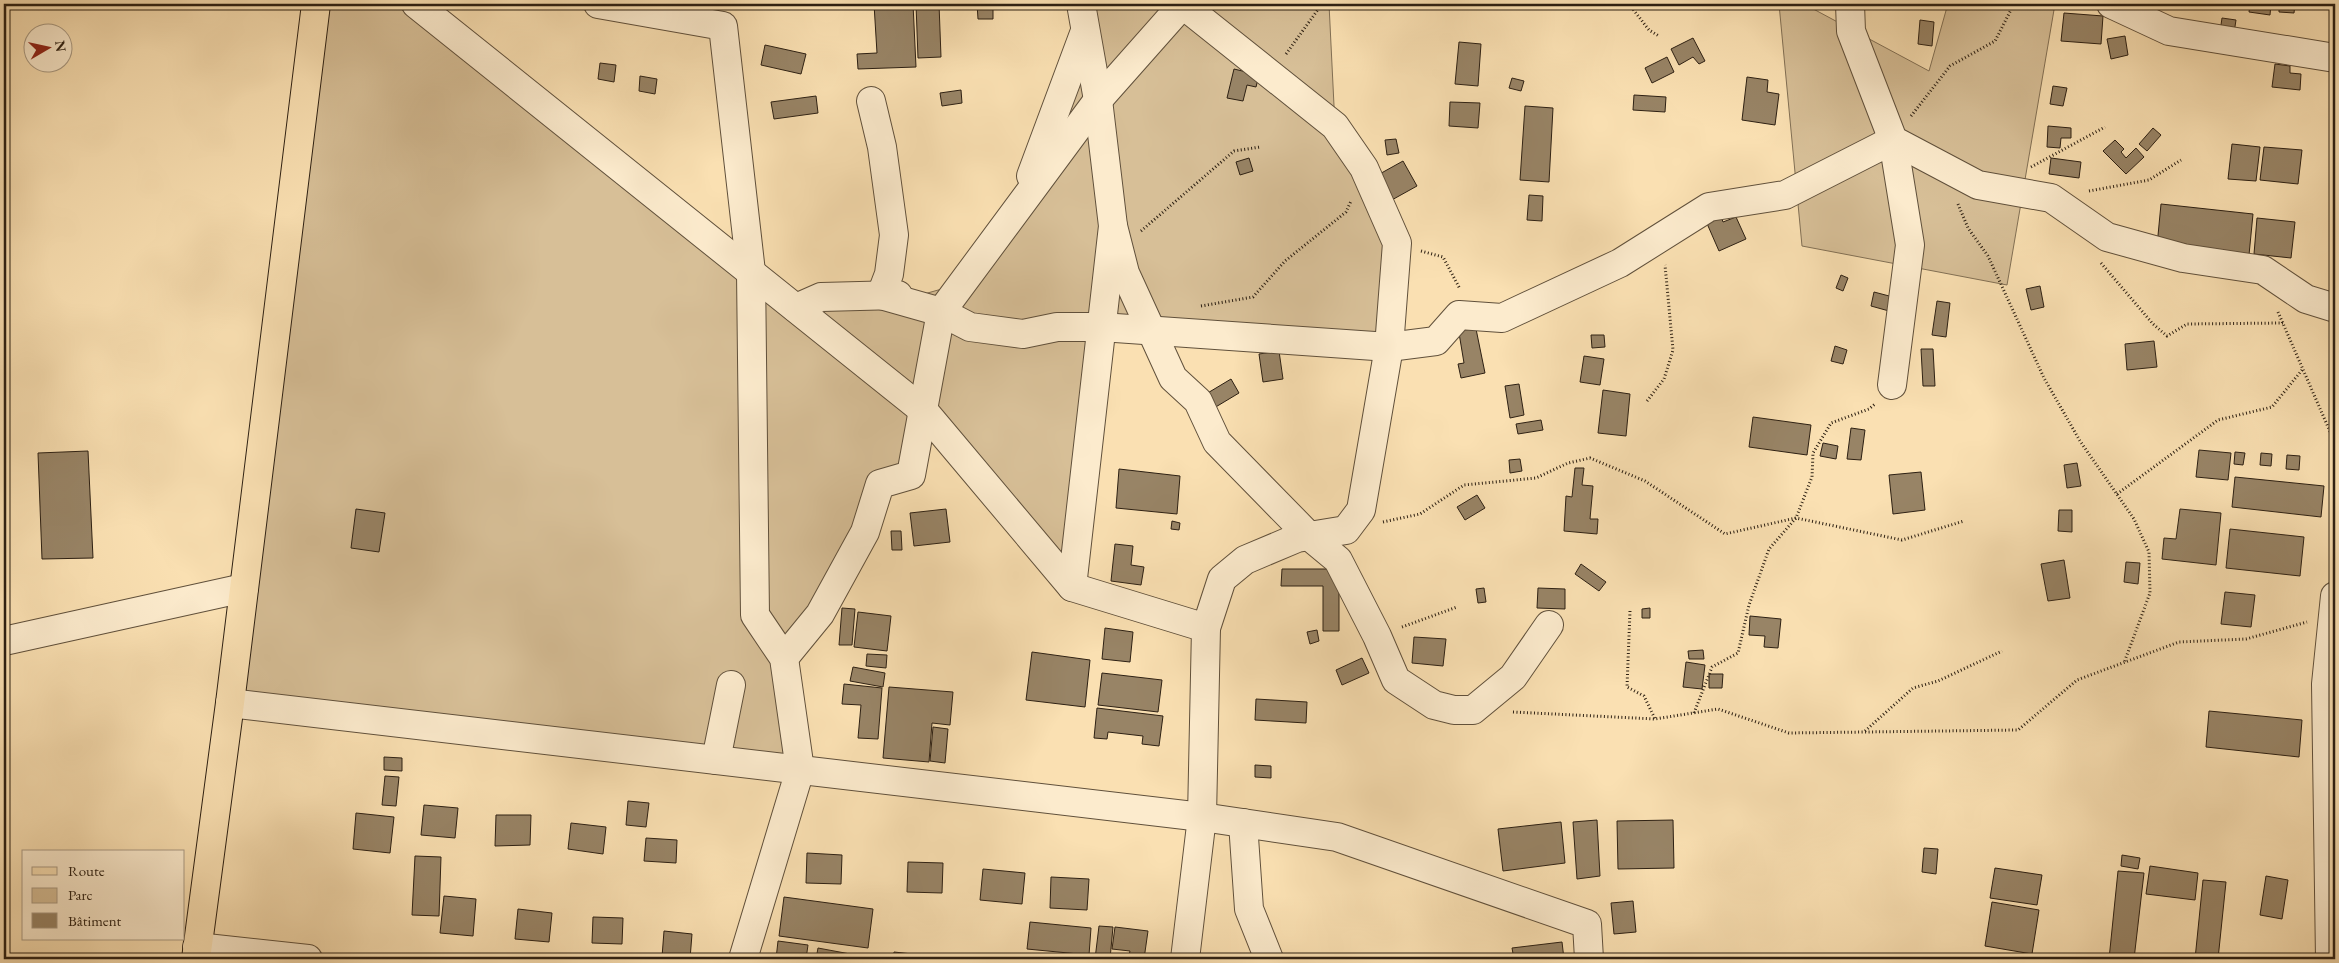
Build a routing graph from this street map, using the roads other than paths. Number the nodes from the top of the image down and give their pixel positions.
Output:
1 (316, 4) edge
2 (416, 4) edge
3 (598, 4) edge
4 (1183, 4) edge
5 (1850, 4) edge
6 (2111, 4) edge
7 (1083, 17) edge
8 (2335, 58) edge
9 (1098, 100) junction
10 (871, 101) dead end
11 (1893, 140) junction
12 (1021, 205) junction
13 (1116, 238) junction
14 (751, 272) junction
15 (963, 283) junction
16 (881, 295) junction
17 (796, 308) junction
18 (2335, 308) edge
19 (941, 312) junction
20 (1101, 327) junction
21 (1152, 330) junction
22 (1389, 347) junction
23 (1892, 385) road end
24 (924, 411) junction
25 (1309, 536) junction
26 (1072, 587) junction
27 (244, 588) junction
28 (2334, 605) edge
29 (1549, 625) dead end
30 (1206, 628) junction
31 (4, 641) edge
32 (784, 658) junction
33 (731, 685) dead end
34 (230, 703) junction
35 (716, 760) junction
36 (800, 770) junction
37 (1202, 817) junction
38 (1243, 823) junction
39 (2331, 947) edge
40 (196, 953) edge
41 (308, 959) edge
42 (743, 959) edge
43 (1185, 959) edge
44 (1269, 959) edge
45 (1589, 959) edge

1 - 27 main road
2 - 14 street
3 - 14 street
4 - 9 street
4 - 22 street
5 - 11 street
6 - 8 street
7 - 9 street
7 - 12 street
9 - 12 street
9 - 13 street
10 - 16 street
11 - 18 street
11 - 22 street
11 - 23 street
12 - 15 street
13 - 20 street
13 - 21 street
14 - 17 street
14 - 32 street
15 - 16 street
15 - 19 street
16 - 17 street
16 - 19 street
17 - 24 street
19 - 20 street
19 - 24 street
20 - 21 street
20 - 26 street
21 - 22 street
21 - 25 street
22 - 25 street
24 - 26 street
24 - 32 street
25 - 29 street
25 - 30 street
26 - 30 street
27 - 31 street
27 - 34 main road
28 - 39 street
30 - 37 street
32 - 36 street
33 - 35 street
34 - 35 street
34 - 40 main road
35 - 36 street
36 - 37 street
36 - 42 street
37 - 38 street
37 - 43 street
38 - 44 street
38 - 45 street
40 - 41 street

